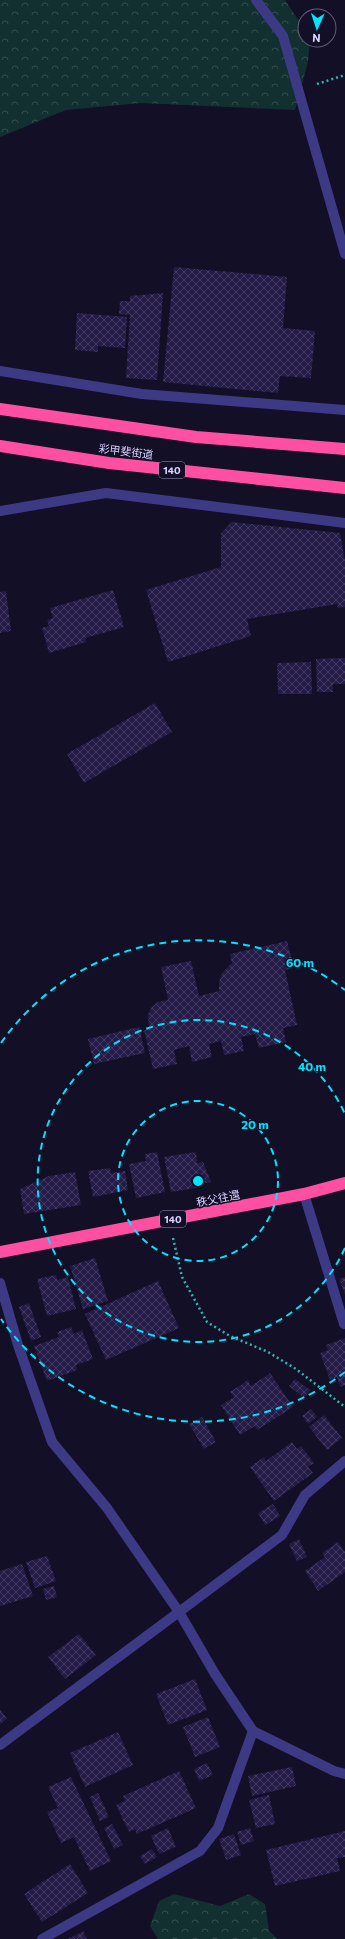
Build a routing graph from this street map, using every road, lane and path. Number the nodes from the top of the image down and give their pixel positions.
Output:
1 (256, 0) edge
2 (345, 76) edge
3 (300, 90) junction
4 (345, 254) edge
5 (0, 371) edge
6 (0, 409) edge
7 (345, 410) edge
8 (0, 446) edge
9 (345, 449) edge
10 (345, 488) edge
11 (0, 511) edge
12 (345, 522) edge
13 (345, 1183) edge
14 (304, 1194) junction
15 (168, 1220) junction
16 (0, 1252) edge
17 (0, 1283) edge
18 (344, 1324) dead end
19 (345, 1407) edge
20 (345, 1461) edge
21 (179, 1612) junction
22 (253, 1731) junction
23 (0, 1745) edge
24 (345, 1774) edge
25 (42, 1939) edge

1 - 3 street
2 - 3 path
3 - 4 street
5 - 7 street
6 - 9 highway, 彩甲斐街道
8 - 10 highway, 彩甲斐街道 / 140
11 - 12 street
13 - 14 highway, 秩父往還 / 140
14 - 15 highway, 秩父往還 / 140
14 - 18 street
15 - 16 highway, 秩父往還 / 140
15 - 19 path
17 - 21 street
20 - 21 street
21 - 22 street
21 - 23 street
22 - 24 street
22 - 25 street

